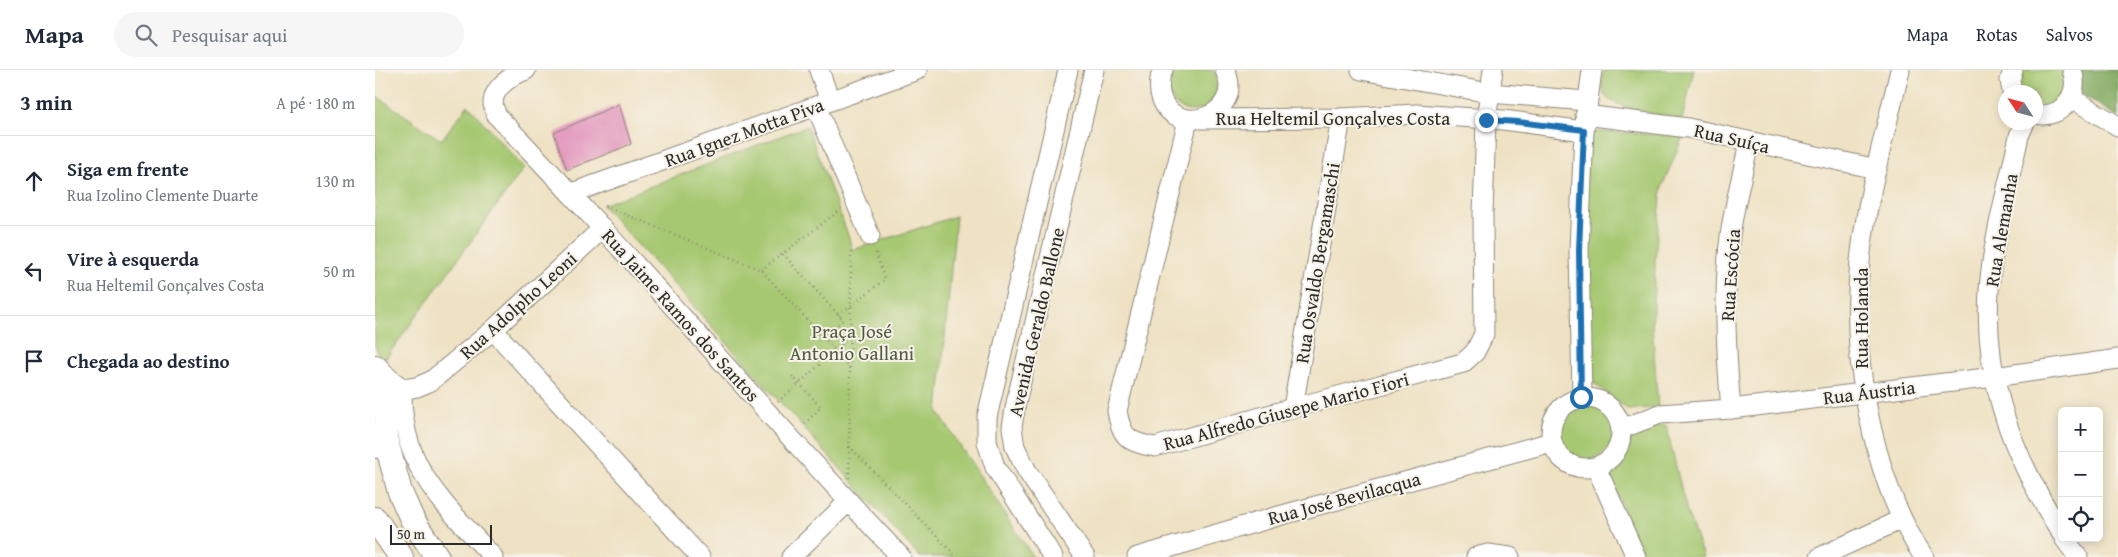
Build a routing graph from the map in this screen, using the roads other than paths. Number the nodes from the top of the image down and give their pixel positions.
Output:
1 (819, 70) edge
2 (917, 70) edge
3 (1068, 70) edge
4 (1094, 70) edge
5 (1163, 70) edge
6 (1225, 70) edge
7 (1361, 70) edge
8 (1493, 70) edge
9 (1592, 70) edge
10 (1900, 70) edge
11 (2072, 70) edge
12 (522, 71) edge
13 (2009, 71) edge
14 (2011, 85) edge
15 (1490, 93) junction
16 (2071, 98) junction
17 (823, 104) junction
18 (2043, 114) edge
19 (1585, 116) junction
20 (1341, 118) junction
21 (1195, 119) junction
22 (1486, 120) junction
23 (2118, 126) edge
24 (2022, 130) edge
25 (1749, 142) junction
26 (1877, 169) junction
27 (572, 193) junction
28 (603, 228) junction
29 (870, 236) road end
30 (493, 330) junction
31 (2118, 358) edge
32 (375, 367) edge
33 (1994, 377) junction
34 (431, 381) junction
35 (402, 391) junction
36 (375, 392) edge
37 (1864, 392) junction
38 (1581, 397) junction
39 (1293, 408) junction
40 (1731, 409) junction
41 (387, 429) edge
42 (1621, 429) junction
43 (1552, 442) junction
44 (1596, 467) junction
45 (848, 502) junction
46 (375, 519) edge
47 (1902, 519) junction
48 (2058, 528) edge
49 (2067, 542) edge
50 (401, 557) edge
51 (437, 557) edge
52 (493, 557) edge
53 (700, 557) edge
54 (791, 557) edge
55 (901, 557) edge
56 (1053, 557) edge
57 (1085, 557) edge
58 (1137, 557) edge
59 (1476, 557) edge
60 (1510, 557) edge
61 (1636, 557) edge
62 (1819, 557) edge
63 (1924, 557) edge
64 (2079, 557) edge

1 - 17 street
2 - 17 street, Rua Ignez Motta Piva
3 - 56 street, Avenida Geraldo Ballone
4 - 57 street, Avenida Geraldo Ballone
5 - 21 street
6 - 21 street
7 - 15 street, Rua Heltemil Gonçalves Costa
8 - 15 street, Rua Alfredo Giusepe Mario Fiori
9 - 19 street
10 - 26 street, Rua Holanda
11 - 16 street
12 - 27 street, Rua Jaime Ramos dos Santos
13 - 14 street
15 - 19 street, Rua Heltemil Gonçalves Costa
15 - 22 street, Rua Alfredo Giusepe Mario Fiori
16 - 18 street
16 - 23 street
17 - 27 street, Rua Ignez Motta Piva
17 - 29 street
19 - 22 street, Rua Heltemil Gonçalves Costa
19 - 25 street, Rua Suíça
19 - 38 street
20 - 21 street, Rua Heltemil Gonçalves Costa
20 - 22 street, Rua Heltemil Gonçalves Costa
20 - 39 street, Rua Osvaldo Bergamaschi
21 - 39 street, Rua Alfredo Giusepe Mario Fiori
22 - 39 street, Rua Alfredo Giusepe Mario Fiori
24 - 33 street, Rua Alemanha
25 - 26 street, Rua Suíça
25 - 40 street, Rua Escócia
26 - 37 street, Rua Holanda
27 - 28 street, Rua Jaime Ramos dos Santos
28 - 30 street, Rua Adolpho Leoni
28 - 45 street, Rua Jaime Ramos dos Santos
30 - 34 street, Rua Adolpho Leoni
30 - 53 street
31 - 33 street, Rua Áustria
32 - 35 main road
33 - 37 street, Rua Áustria
33 - 48 street, Rua Alemanha
34 - 35 street, Rua Adolpho Leoni
34 - 41 street, Rua Adolpho Leoni
35 - 36 street, Rua Adolpho Leoni
35 - 41 street
36 - 41 main road
37 - 40 street, Rua Áustria
37 - 47 street, Rua Holanda
38 - 42 street
38 - 43 street
40 - 42 street, Rua Áustria
41 - 51 main road
41 - 52 street
42 - 44 street
43 - 44 street
43 - 58 street, Rua José Bevilacqua
44 - 61 street
45 - 54 street
45 - 55 street, Rua Jaime Ramos dos Santos
46 - 50 main road
47 - 62 street
47 - 63 street, Rua Holanda
49 - 64 street
59 - 60 street

